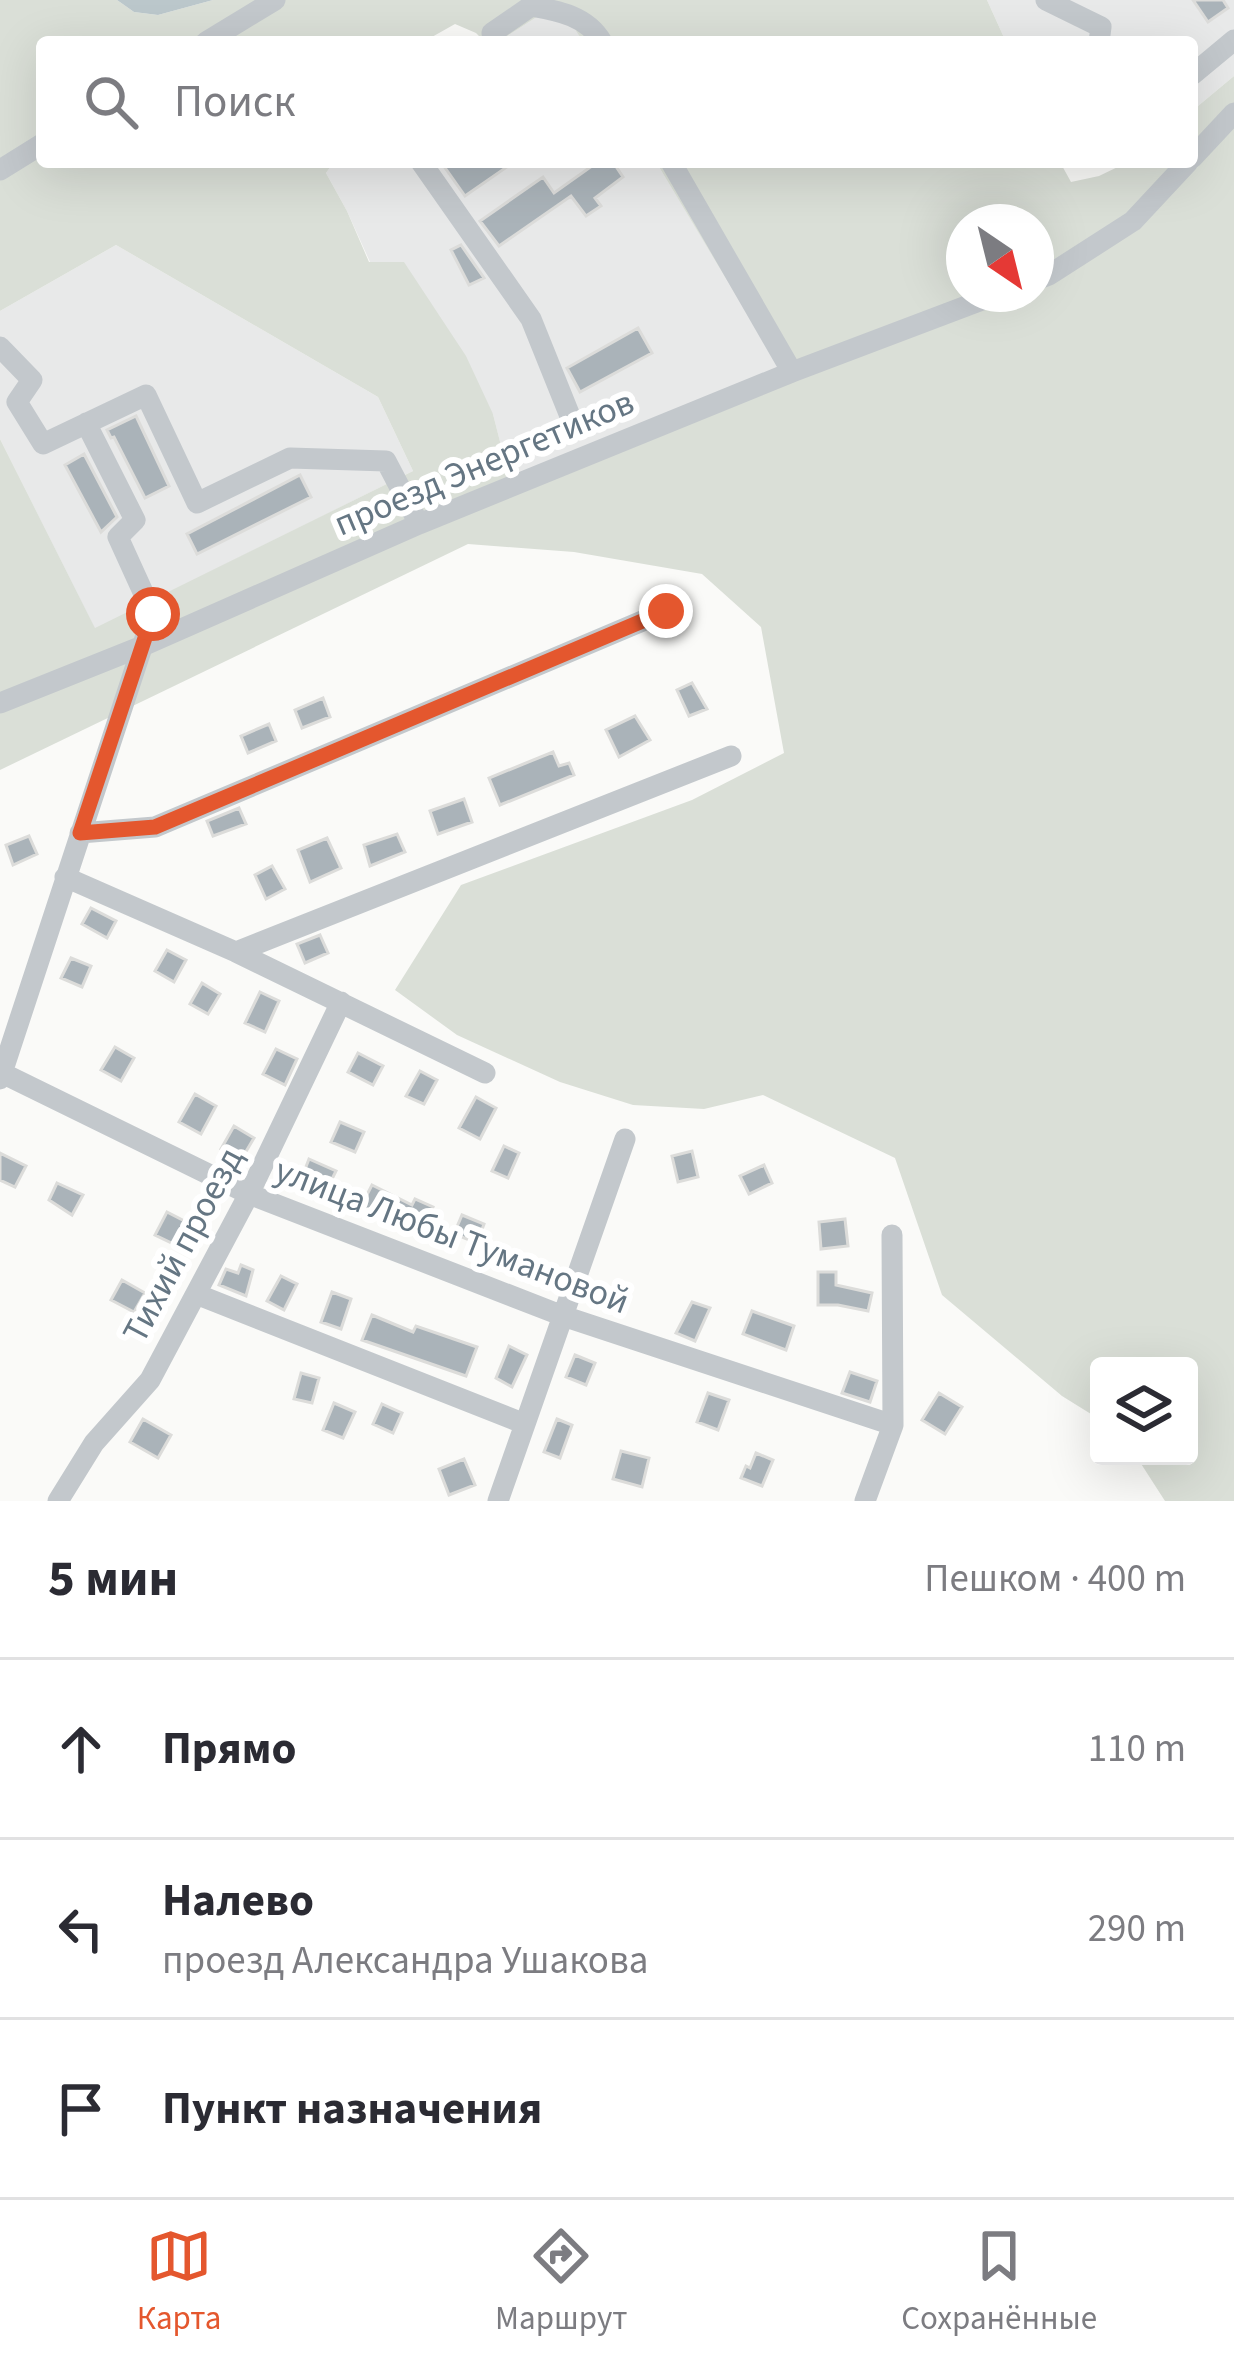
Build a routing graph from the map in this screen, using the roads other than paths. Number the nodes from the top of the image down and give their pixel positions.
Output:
1 (275, 0) edge
2 (582, 0) edge
3 (1046, 0) edge
4 (216, 36) edge
5 (492, 36) edge
6 (598, 36) edge
7 (599, 36) edge
8 (1100, 36) edge
9 (1234, 40) edge
10 (1198, 70) edge
11 (1234, 113) edge
12 (36, 148) edge
13 (1198, 151) edge
14 (425, 168) edge
15 (674, 168) edge
16 (1183, 168) edge
17 (0, 170) edge
18 (1054, 272) edge
19 (950, 312) edge
20 (0, 347) edge
21 (792, 372) junction
22 (570, 416) dead end
23 (86, 423) junction
24 (419, 524) junction
25 (666, 611) dead end
26 (145, 645) junction
27 (0, 703) edge
28 (731, 756) dead end
29 (80, 833) junction
30 (65, 878) junction
31 (236, 952) junction
32 (340, 1002) junction
33 (485, 1072) dead end
34 (1, 1075) edge
35 (625, 1139) dead end
36 (249, 1194) junction
37 (892, 1235) dead end
38 (196, 1294) junction
39 (562, 1316) junction
40 (525, 1424) junction
41 (893, 1425) junction
42 (58, 1501) edge
43 (498, 1501) edge
44 (866, 1501) edge

1 - 4 street
2 - 7 street
3 - 8 street
5 - 6 street
9 - 10 street
11 - 13 street
12 - 17 street
14 - 22 street
15 - 21 street
16 - 18 street
19 - 21 street, проезд Энергетиков
20 - 23 street
21 - 24 street, проезд Энергетиков
23 - 24 street
23 - 26 street
24 - 26 street, проезд Энергетиков
25 - 29 street
26 - 27 street, проезд Энергетиков
26 - 29 street
28 - 31 street
29 - 30 street
30 - 31 street
30 - 34 street
31 - 32 street
32 - 33 street
32 - 36 street, Тихий проезд
34 - 36 street, улица Любы Тумановой
35 - 39 street
36 - 38 street, Тихий проезд
36 - 39 street, улица Любы Тумановой
37 - 41 street
38 - 40 street
38 - 42 street, Тихий проезд
39 - 40 street
39 - 41 street, улица Любы Тумановой
40 - 43 street
41 - 44 street

